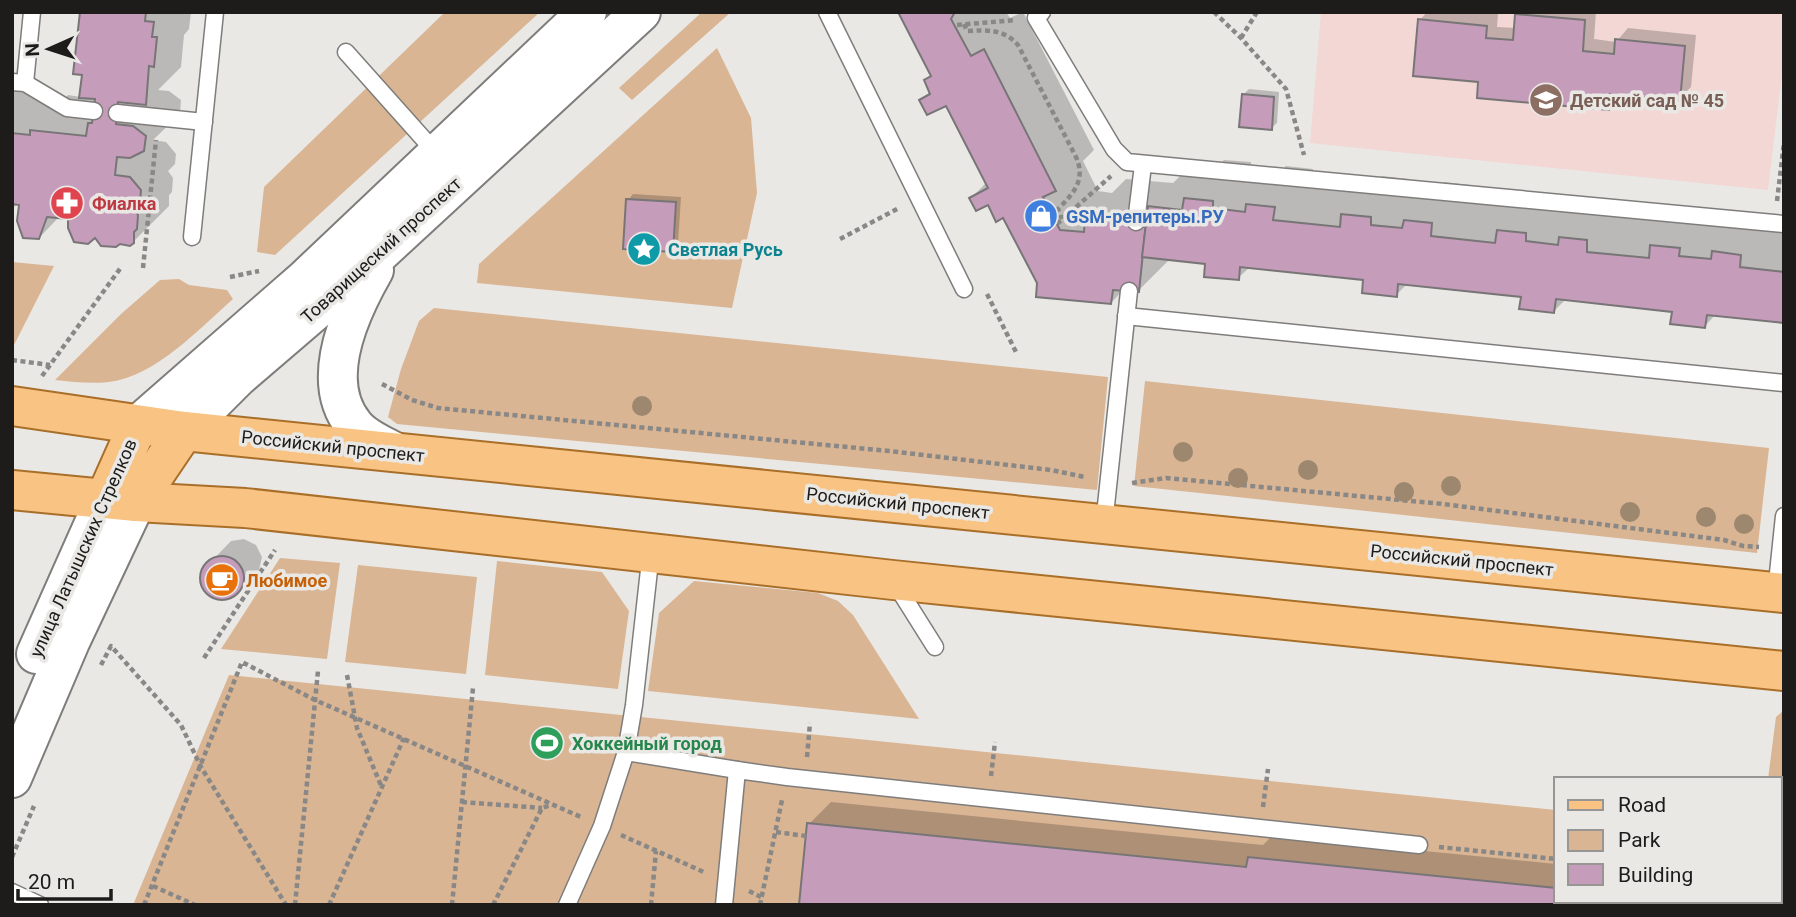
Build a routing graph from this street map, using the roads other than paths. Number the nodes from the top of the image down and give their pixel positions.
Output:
1 (32, 12) edge
2 (215, 12) edge
3 (587, 12) edge
4 (641, 12) edge
5 (827, 12) edge
6 (1039, 15) edge
7 (346, 52) dead end
8 (19, 82) edge
9 (94, 111) dead end
10 (117, 113) dead end
11 (204, 122) junction
12 (437, 154) junction
13 (1135, 163) junction
14 (1136, 222) dead end
15 (1779, 224) edge
16 (192, 237) dead end
17 (388, 245) junction
18 (964, 289) dead end
19 (1129, 291) dead end
20 (1126, 316) junction
21 (1784, 383) edge
22 (12, 406) edge
23 (138, 425) junction
24 (184, 431) junction
25 (396, 452) junction
26 (12, 490) edge
27 (120, 500) junction
28 (1784, 516) edge
29 (1104, 524) junction
30 (651, 552) junction
31 (892, 580) junction
32 (1780, 593) edge
33 (935, 647) dead end
34 (1784, 671) edge
35 (12, 711) edge
36 (626, 752) junction
37 (737, 770) junction
38 (12, 778) edge
39 (1419, 845) road end
40 (12, 892) edge
41 (40, 905) edge
42 (567, 905) edge
43 (724, 905) edge

1 - 8 lane
2 - 11 lane
3 - 12 street, Товарищеский проспект
4 - 17 street, Товарищеский проспект
5 - 18 lane
6 - 13 lane
7 - 12 lane
8 - 9 lane
10 - 11 lane
11 - 16 lane
12 - 23 street, Товарищеский проспект
13 - 14 lane
13 - 15 lane
17 - 24 street, Товарищеский проспект
17 - 25 street
19 - 20 lane
20 - 21 lane
20 - 29 lane
22 - 23 main road, Российский проспект
23 - 24 main road, Российский проспект
23 - 27 main road, улица Латышских Стрелков
24 - 25 main road, Российский проспект
24 - 27 main road, Товарищеский проспект
25 - 29 main road, Российский проспект
26 - 27 main road
27 - 30 main road
27 - 35 street, улица Латышских Стрелков
27 - 38 street, улица Латышских Стрелков
28 - 32 lane
29 - 32 main road, Российский проспект
30 - 31 main road
30 - 36 lane
31 - 33 lane
31 - 34 main road
36 - 37 lane
36 - 42 lane
37 - 39 lane
37 - 43 lane
40 - 41 lane

